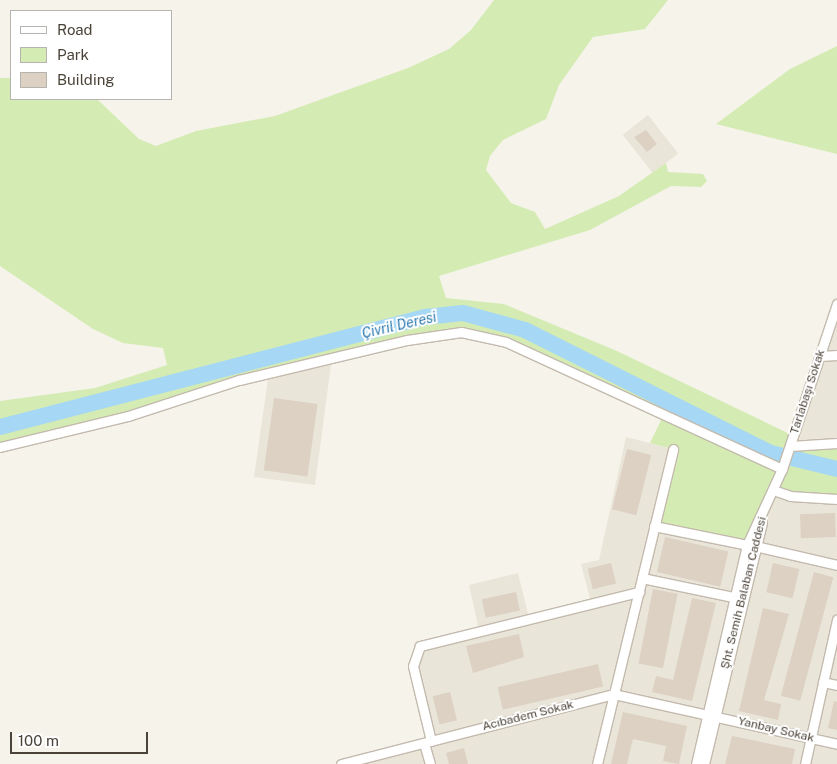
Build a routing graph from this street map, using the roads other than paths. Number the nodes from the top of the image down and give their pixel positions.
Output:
1 (837, 304) edge
2 (837, 355) edge
3 (820, 356) junction
4 (837, 443) edge
5 (0, 447) edge
6 (789, 448) junction
7 (673, 450) dead end
8 (782, 467) junction
9 (773, 490) junction
10 (837, 499) edge
11 (654, 526) junction
12 (751, 545) junction
13 (837, 564) edge
14 (642, 578) junction
15 (639, 592) junction
16 (733, 597) junction
17 (837, 620) edge
18 (823, 682) junction
19 (837, 685) edge
20 (614, 694) junction
21 (711, 716) junction
22 (811, 738) junction
23 (428, 742) junction
24 (837, 744) edge
25 (341, 764) edge
26 (430, 764) edge
27 (597, 764) edge
28 (696, 764) edge
29 (704, 764) edge
30 (805, 764) edge

1 - 3 street, Tarlabaşı Sokak
2 - 3 street
3 - 6 street, Tarlabaşı Sokak
4 - 6 street
5 - 8 street
6 - 8 street, Tarlabaşı Sokak
7 - 11 street
8 - 9 street, Şht. Semih Balaban Caddesi
9 - 10 street
9 - 12 street, Şht. Semih Balaban Caddesi
11 - 12 street
11 - 14 street
12 - 13 street
12 - 16 street, Şht. Semih Balaban Caddesi
12 - 21 street, Şht. Semih Balaban Caddesi
14 - 15 street
14 - 16 street
15 - 20 street
15 - 23 street
16 - 21 street, Şht. Semih Balaban Caddesi
17 - 18 street
18 - 19 street
18 - 22 street
20 - 21 street, Acıbadem Sokak
20 - 23 street, Acıbadem Sokak
20 - 27 street
21 - 22 street, Yanbay Sokak
21 - 28 street, Şht. Semih Balaban Caddesi
21 - 29 street, Şht. Semih Balaban Caddesi
22 - 24 street, Yanbay Sokak
22 - 30 street
23 - 25 street, Acıbadem Sokak
23 - 26 street

